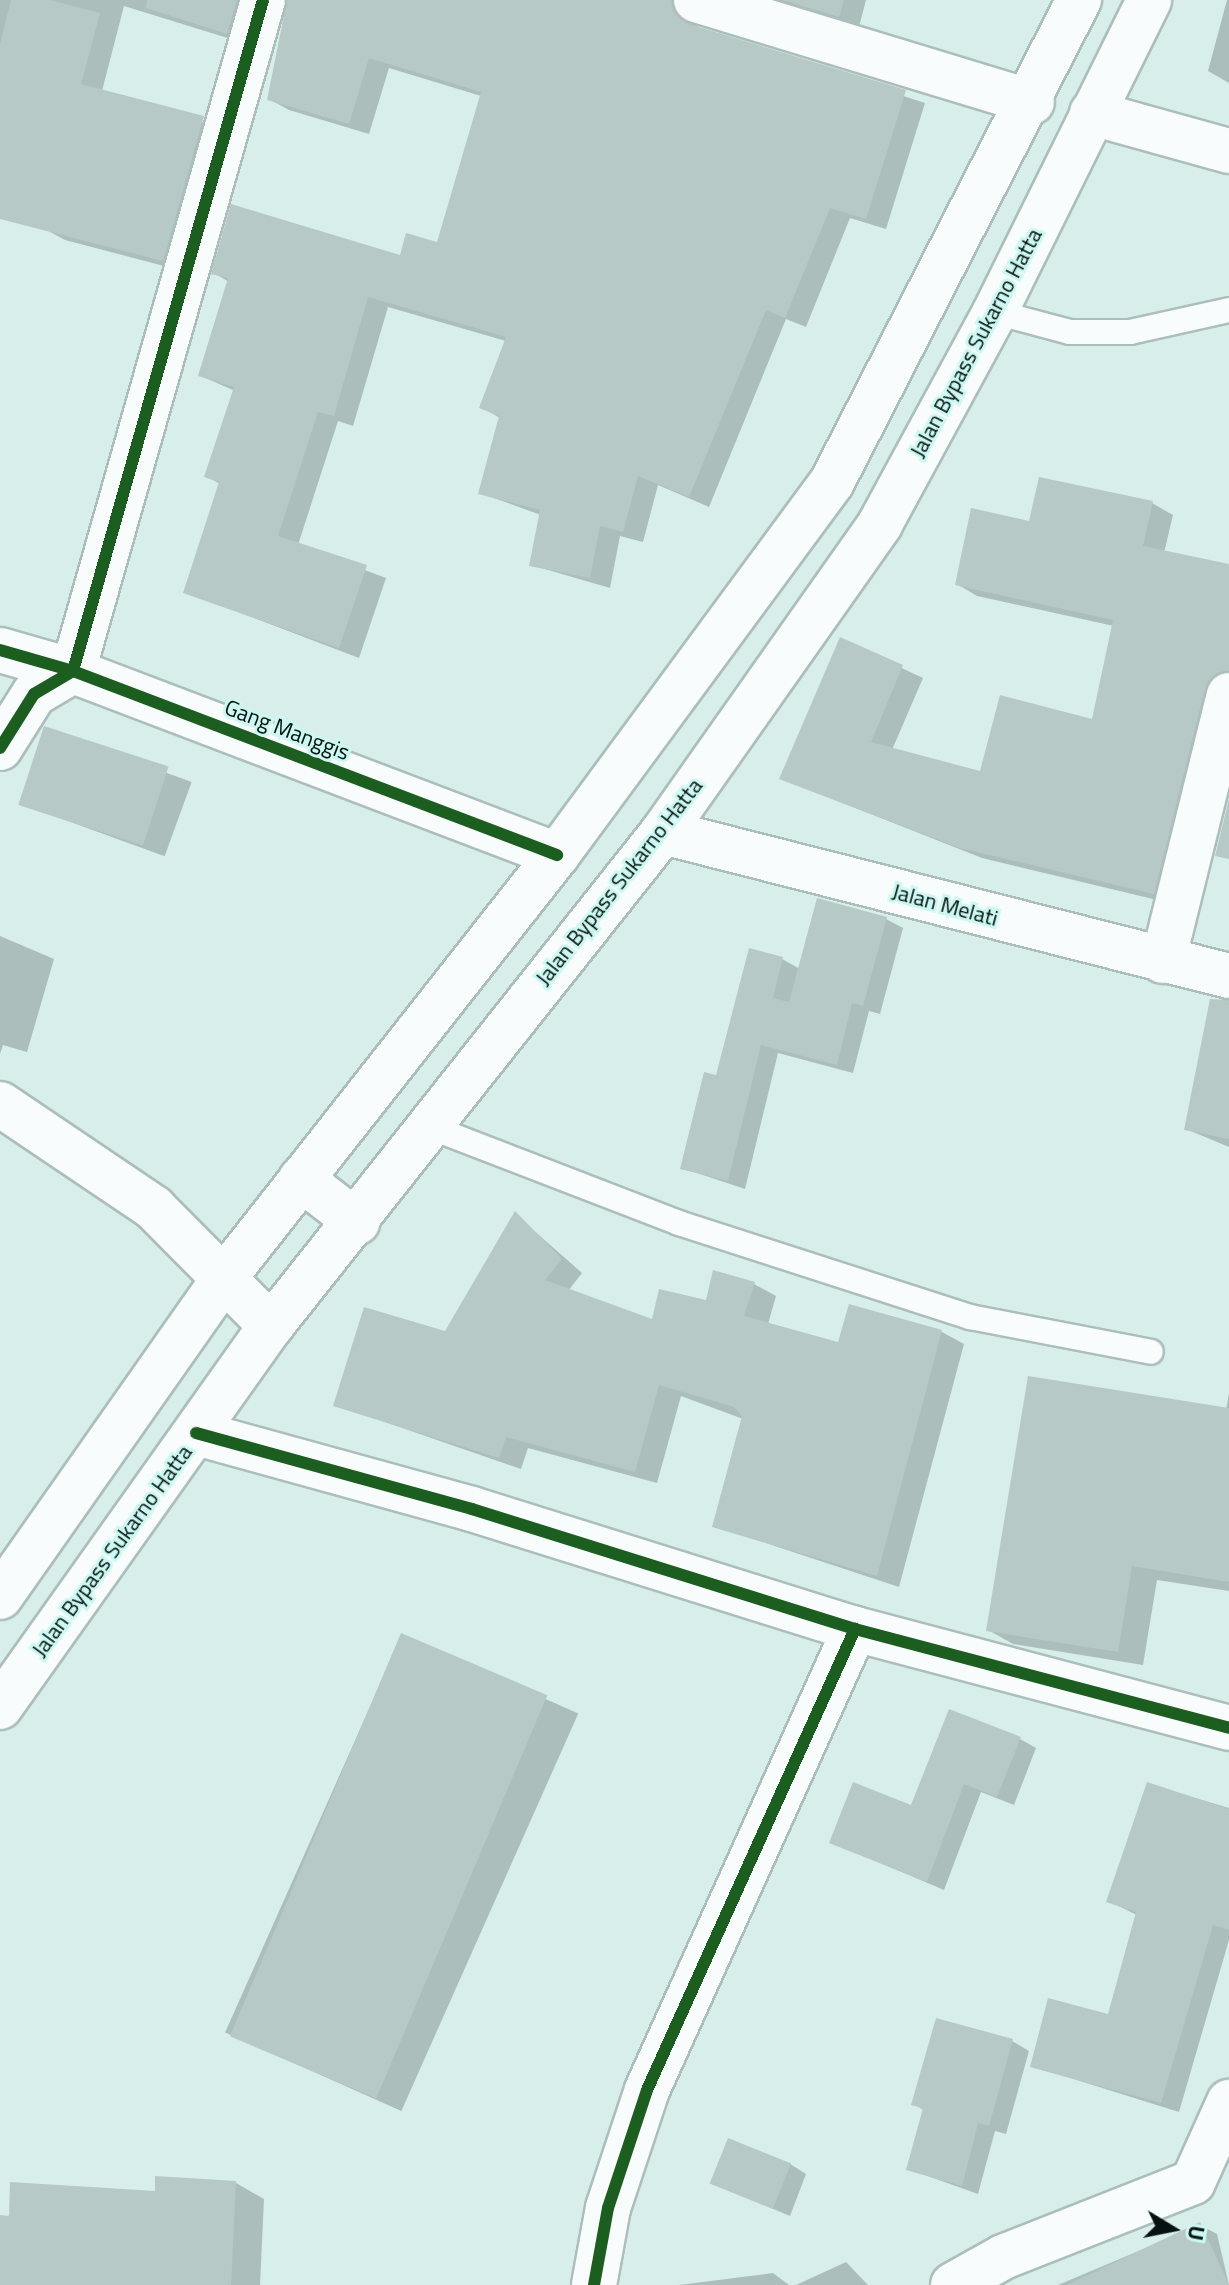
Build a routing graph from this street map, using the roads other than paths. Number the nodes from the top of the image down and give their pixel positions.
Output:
1 (263, 0) edge
2 (696, 0) edge
3 (1079, 0) edge
4 (1149, 0) edge
5 (1032, 102) junction
6 (1092, 113) junction
7 (1229, 151) edge
8 (1229, 310) edge
9 (995, 312) junction
10 (0, 650) edge
11 (73, 671) junction
12 (1229, 695) edge
13 (0, 748) edge
14 (663, 832) junction
15 (557, 855) junction
16 (1163, 961) junction
17 (1229, 976) edge
18 (0, 1104) edge
19 (433, 1128) junction
20 (301, 1179) junction
21 (357, 1222) junction
22 (224, 1278) junction
23 (271, 1326) junction
24 (1151, 1352) dead end
25 (196, 1433) junction
26 (0, 1597) edge
27 (855, 1629) junction
28 (0, 1707) edge
29 (1229, 1728) edge
30 (1229, 2102) edge
31 (594, 2285) edge
32 (953, 2285) edge

1 - 11 main road
2 - 5 main road
3 - 5 main road
4 - 6 main road, Jalan Bypass Sukarno Hatta
5 - 15 main road
6 - 7 main road
6 - 9 main road, Jalan Bypass Sukarno Hatta
8 - 9 lane
9 - 14 main road, Jalan Bypass Sukarno Hatta
10 - 11 main road, Gang Manggis
11 - 13 main road
11 - 15 main road, Gang Manggis
12 - 16 main road
14 - 16 main road, Jalan Melati
14 - 19 main road, Jalan Bypass Sukarno Hatta
15 - 20 main road
16 - 17 main road, Jalan Melati
18 - 22 main road
19 - 21 main road, Jalan Bypass Sukarno Hatta
19 - 24 lane
20 - 21 main road
20 - 22 main road
21 - 23 main road, Jalan Bypass Sukarno Hatta
22 - 23 main road
22 - 26 main road
23 - 25 main road, Jalan Bypass Sukarno Hatta
25 - 27 main road
25 - 28 main road, Jalan Bypass Sukarno Hatta
27 - 29 main road
27 - 31 main road
30 - 32 main road

